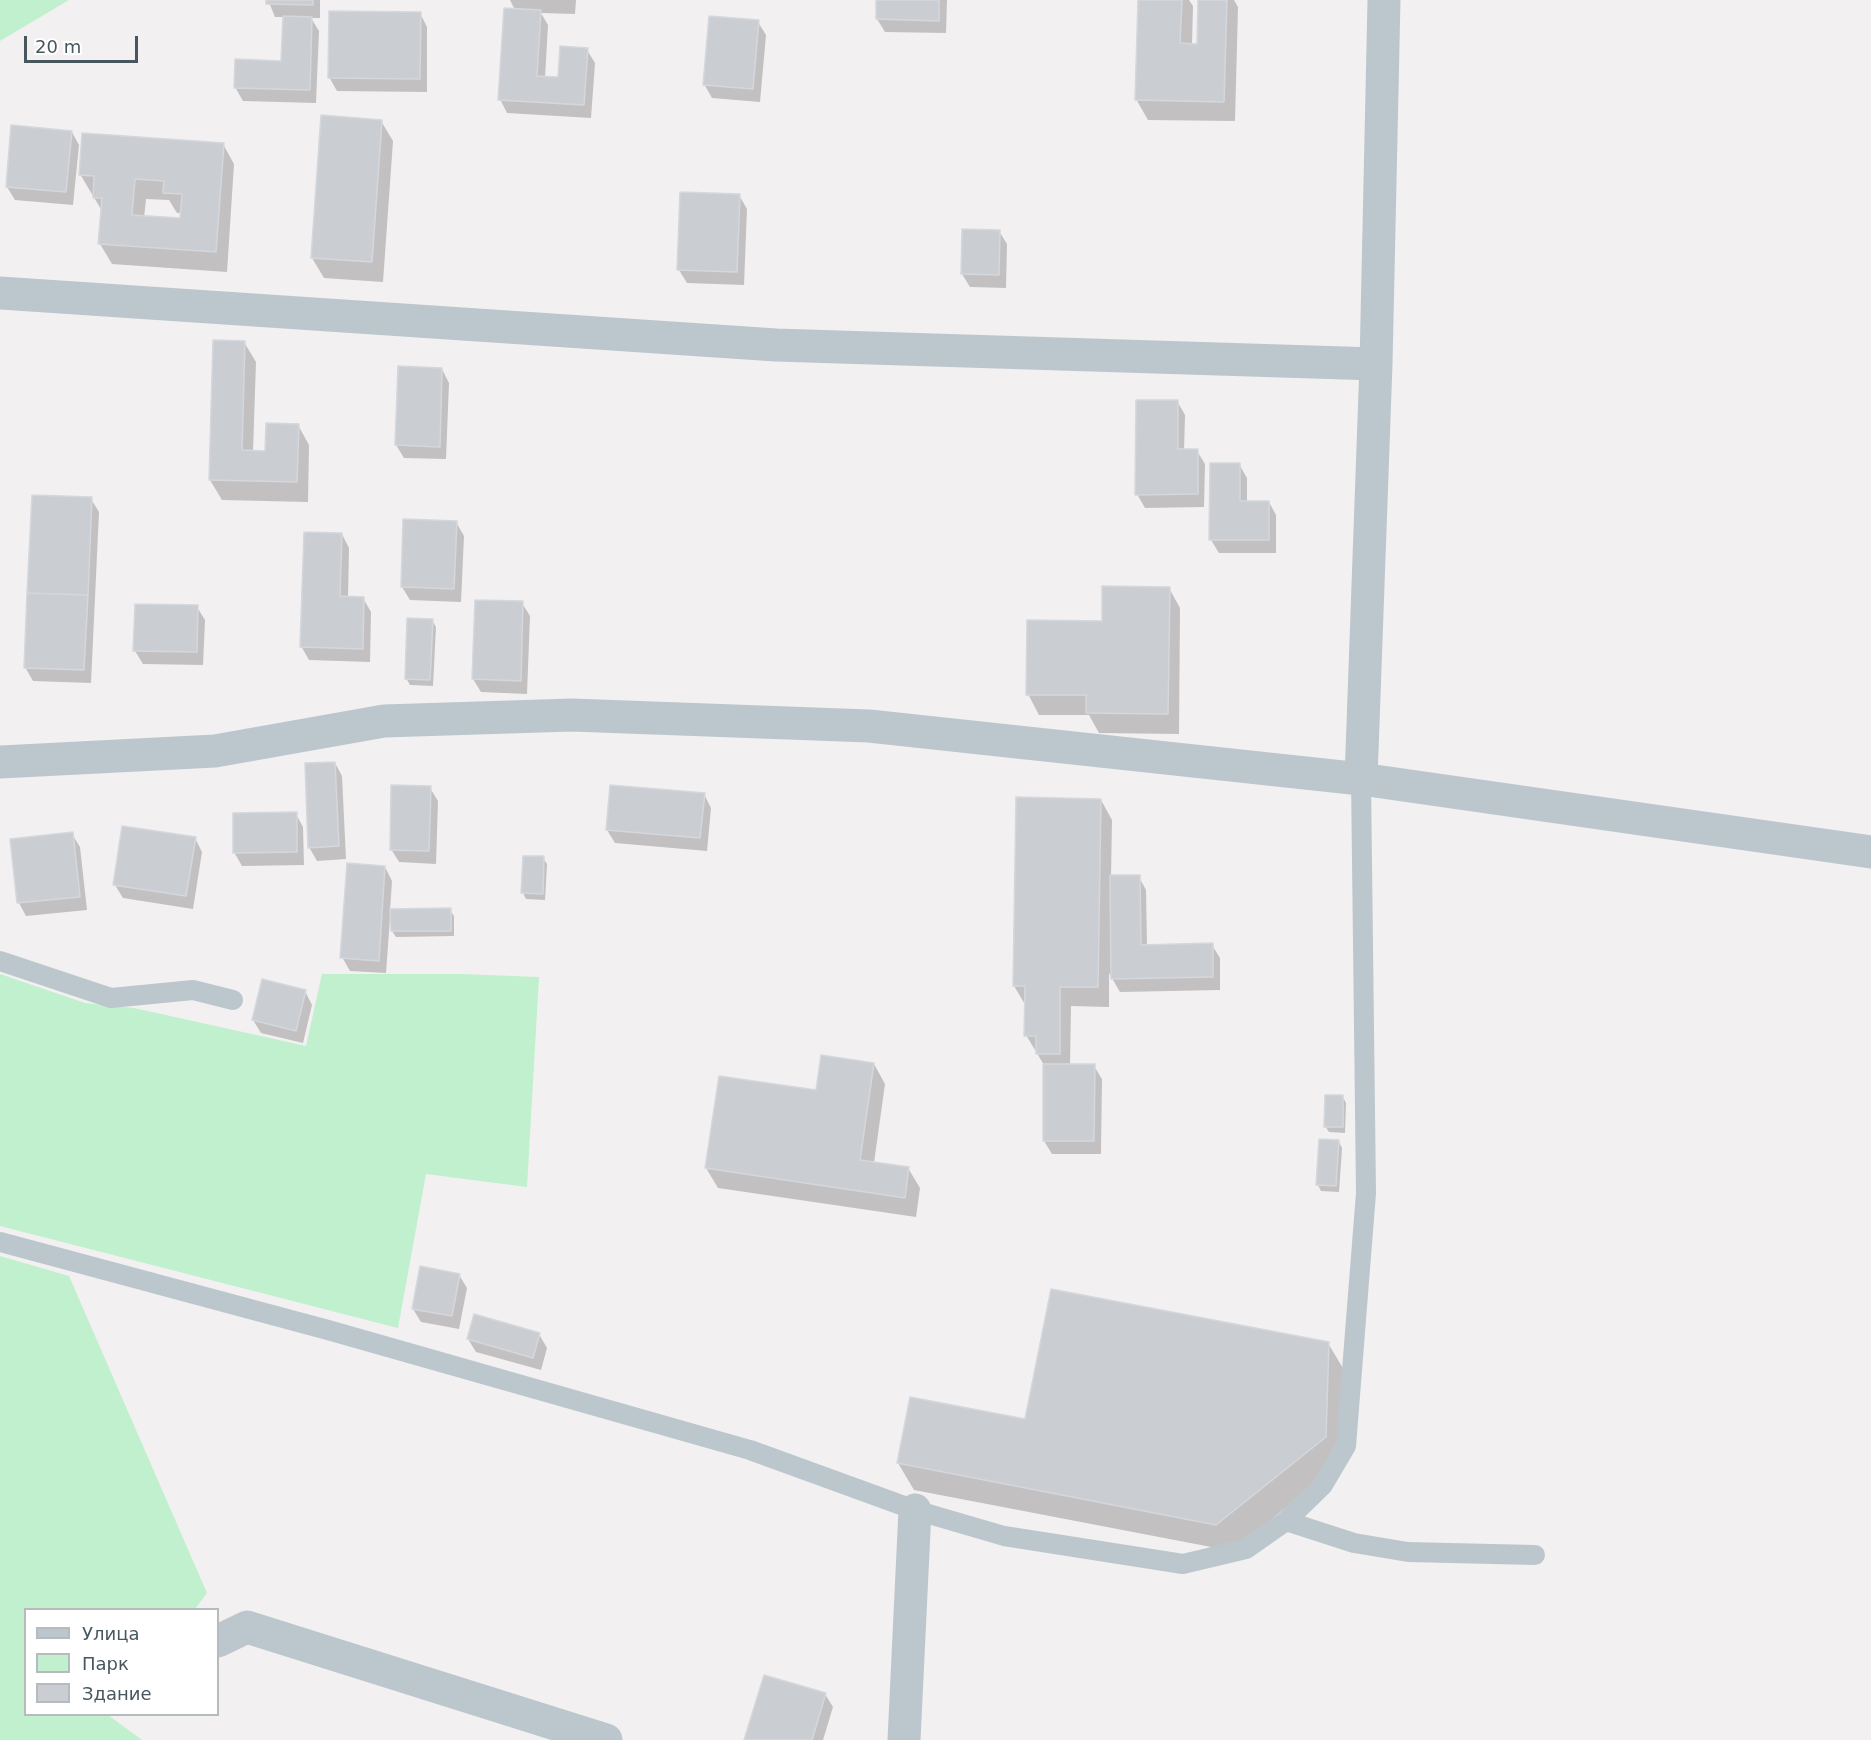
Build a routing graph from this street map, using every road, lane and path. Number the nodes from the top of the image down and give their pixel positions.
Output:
1 (1384, 0) edge
2 (0, 293) edge
3 (1376, 364) junction
4 (0, 762) edge
5 (1360, 779) junction
6 (1871, 852) edge
7 (0, 961) edge
8 (233, 1000) dead end
9 (0, 1242) edge
10 (915, 1510) junction
11 (1286, 1521) junction
12 (1535, 1555) dead end
13 (219, 1640) edge
14 (606, 1740) edge
15 (904, 1740) edge

1 - 3 street
2 - 3 street
3 - 5 street
4 - 5 street
5 - 6 street
5 - 11 lane
7 - 8 lane
9 - 10 lane
10 - 11 lane
10 - 15 street
11 - 12 lane
13 - 14 street

